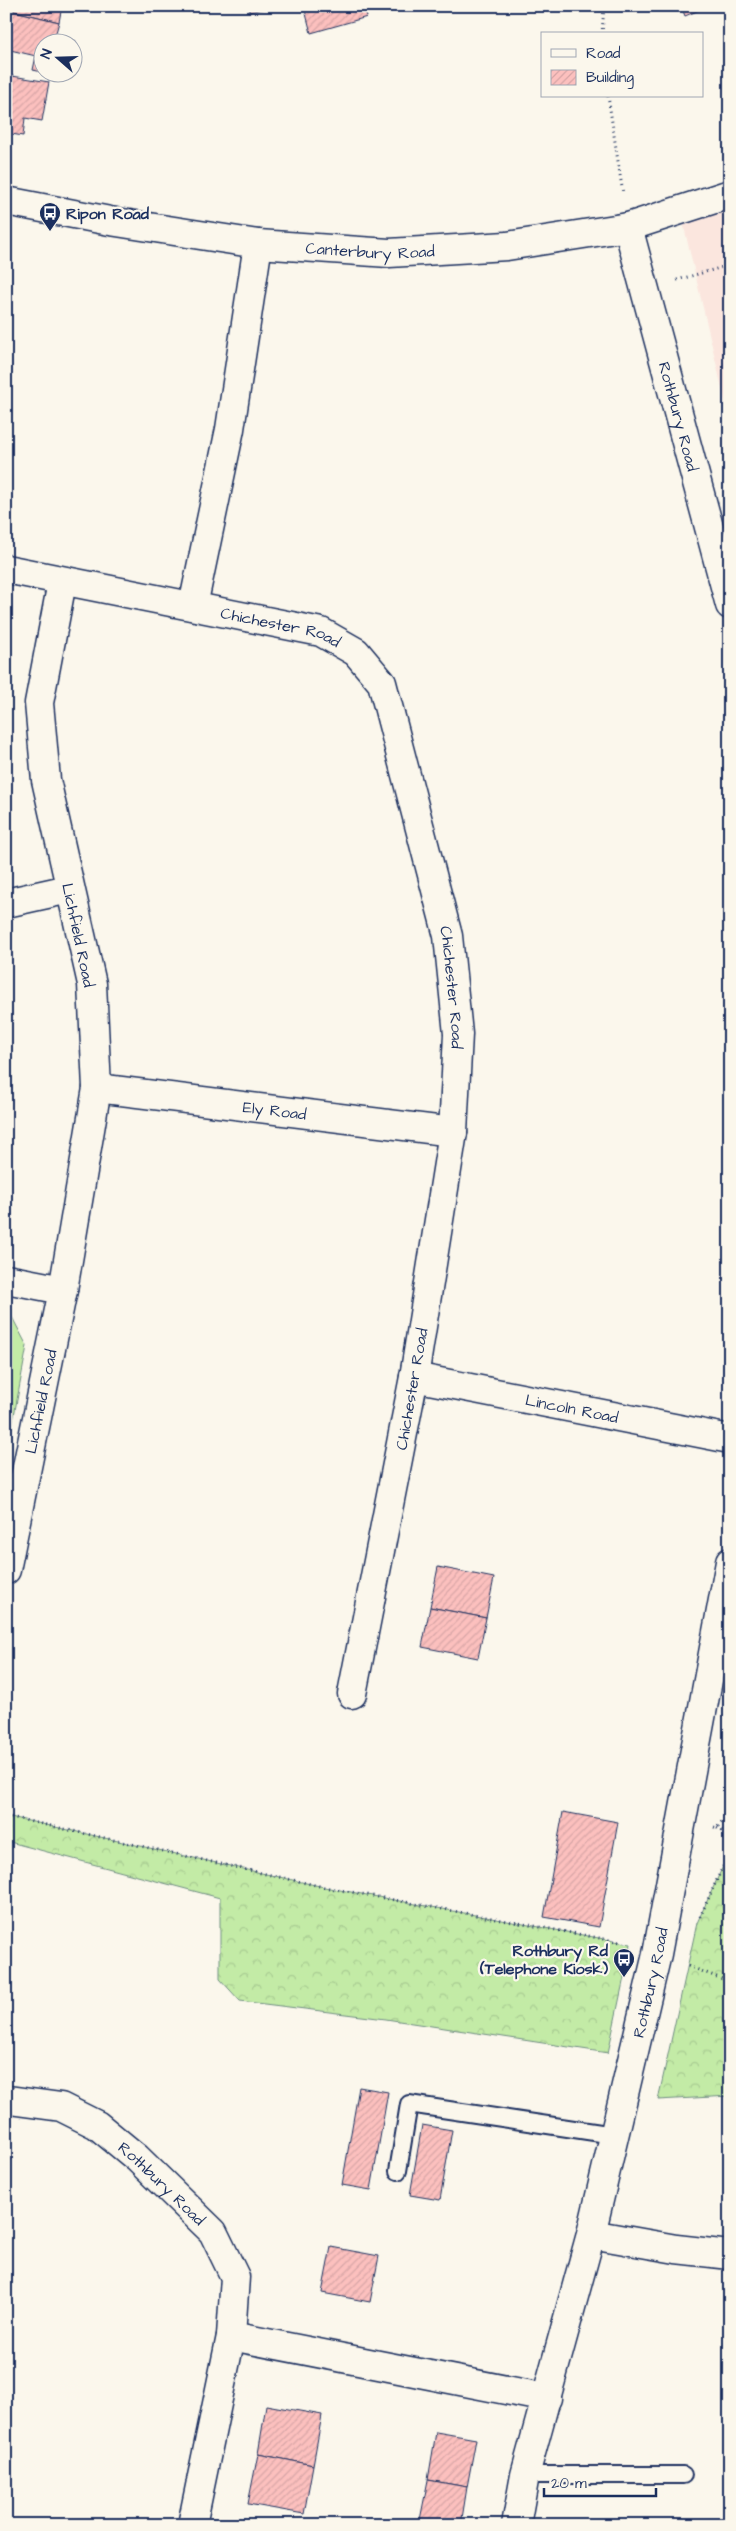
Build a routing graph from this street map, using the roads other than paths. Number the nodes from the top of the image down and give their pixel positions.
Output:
1 (730, 194) edge
2 (6, 200) edge
3 (628, 227) junction
4 (258, 244) junction
5 (6, 569) edge
6 (62, 582) junction
7 (192, 606) junction
8 (730, 606) edge
9 (69, 889) junction
10 (6, 902) edge
11 (97, 1088) junction
12 (453, 1132) junction
13 (6, 1279) edge
14 (63, 1290) junction
15 (414, 1377) junction
16 (730, 1438) edge
17 (730, 1562) edge
18 (6, 1570) edge
19 (352, 1694) dead end
20 (9, 2100) dead end
21 (614, 2135) junction
22 (398, 2171) dead end
23 (591, 2234) junction
24 (730, 2255) edge
25 (231, 2336) junction
26 (547, 2398) junction
27 (525, 2475) junction
28 (683, 2475) dead end
29 (192, 2525) edge
30 (516, 2525) edge

1 - 3 street, Canterbury Road
2 - 4 street, Canterbury Road
3 - 4 street, Canterbury Road
3 - 8 street, Rothbury Road
4 - 7 street
5 - 6 street, Chichester Road
6 - 7 street, Chichester Road
6 - 9 street, Lichfield Road
7 - 12 street, Chichester Road
9 - 10 street
9 - 11 street, Lichfield Road
11 - 12 street, Ely Road
11 - 14 street, Lichfield Road
12 - 15 street, Chichester Road
13 - 14 street
14 - 18 street, Lichfield Road
15 - 16 street, Lincoln Road
15 - 19 street, Chichester Road
17 - 21 street, Rothbury Road
20 - 25 street, Rothbury Road
21 - 22 lane
21 - 23 street, Rothbury Road
23 - 24 street
23 - 26 street, Rothbury Road
25 - 26 street
25 - 29 street, Rothbury Road
26 - 27 street, Rothbury Road
27 - 28 lane
27 - 30 street, Rothbury Road

